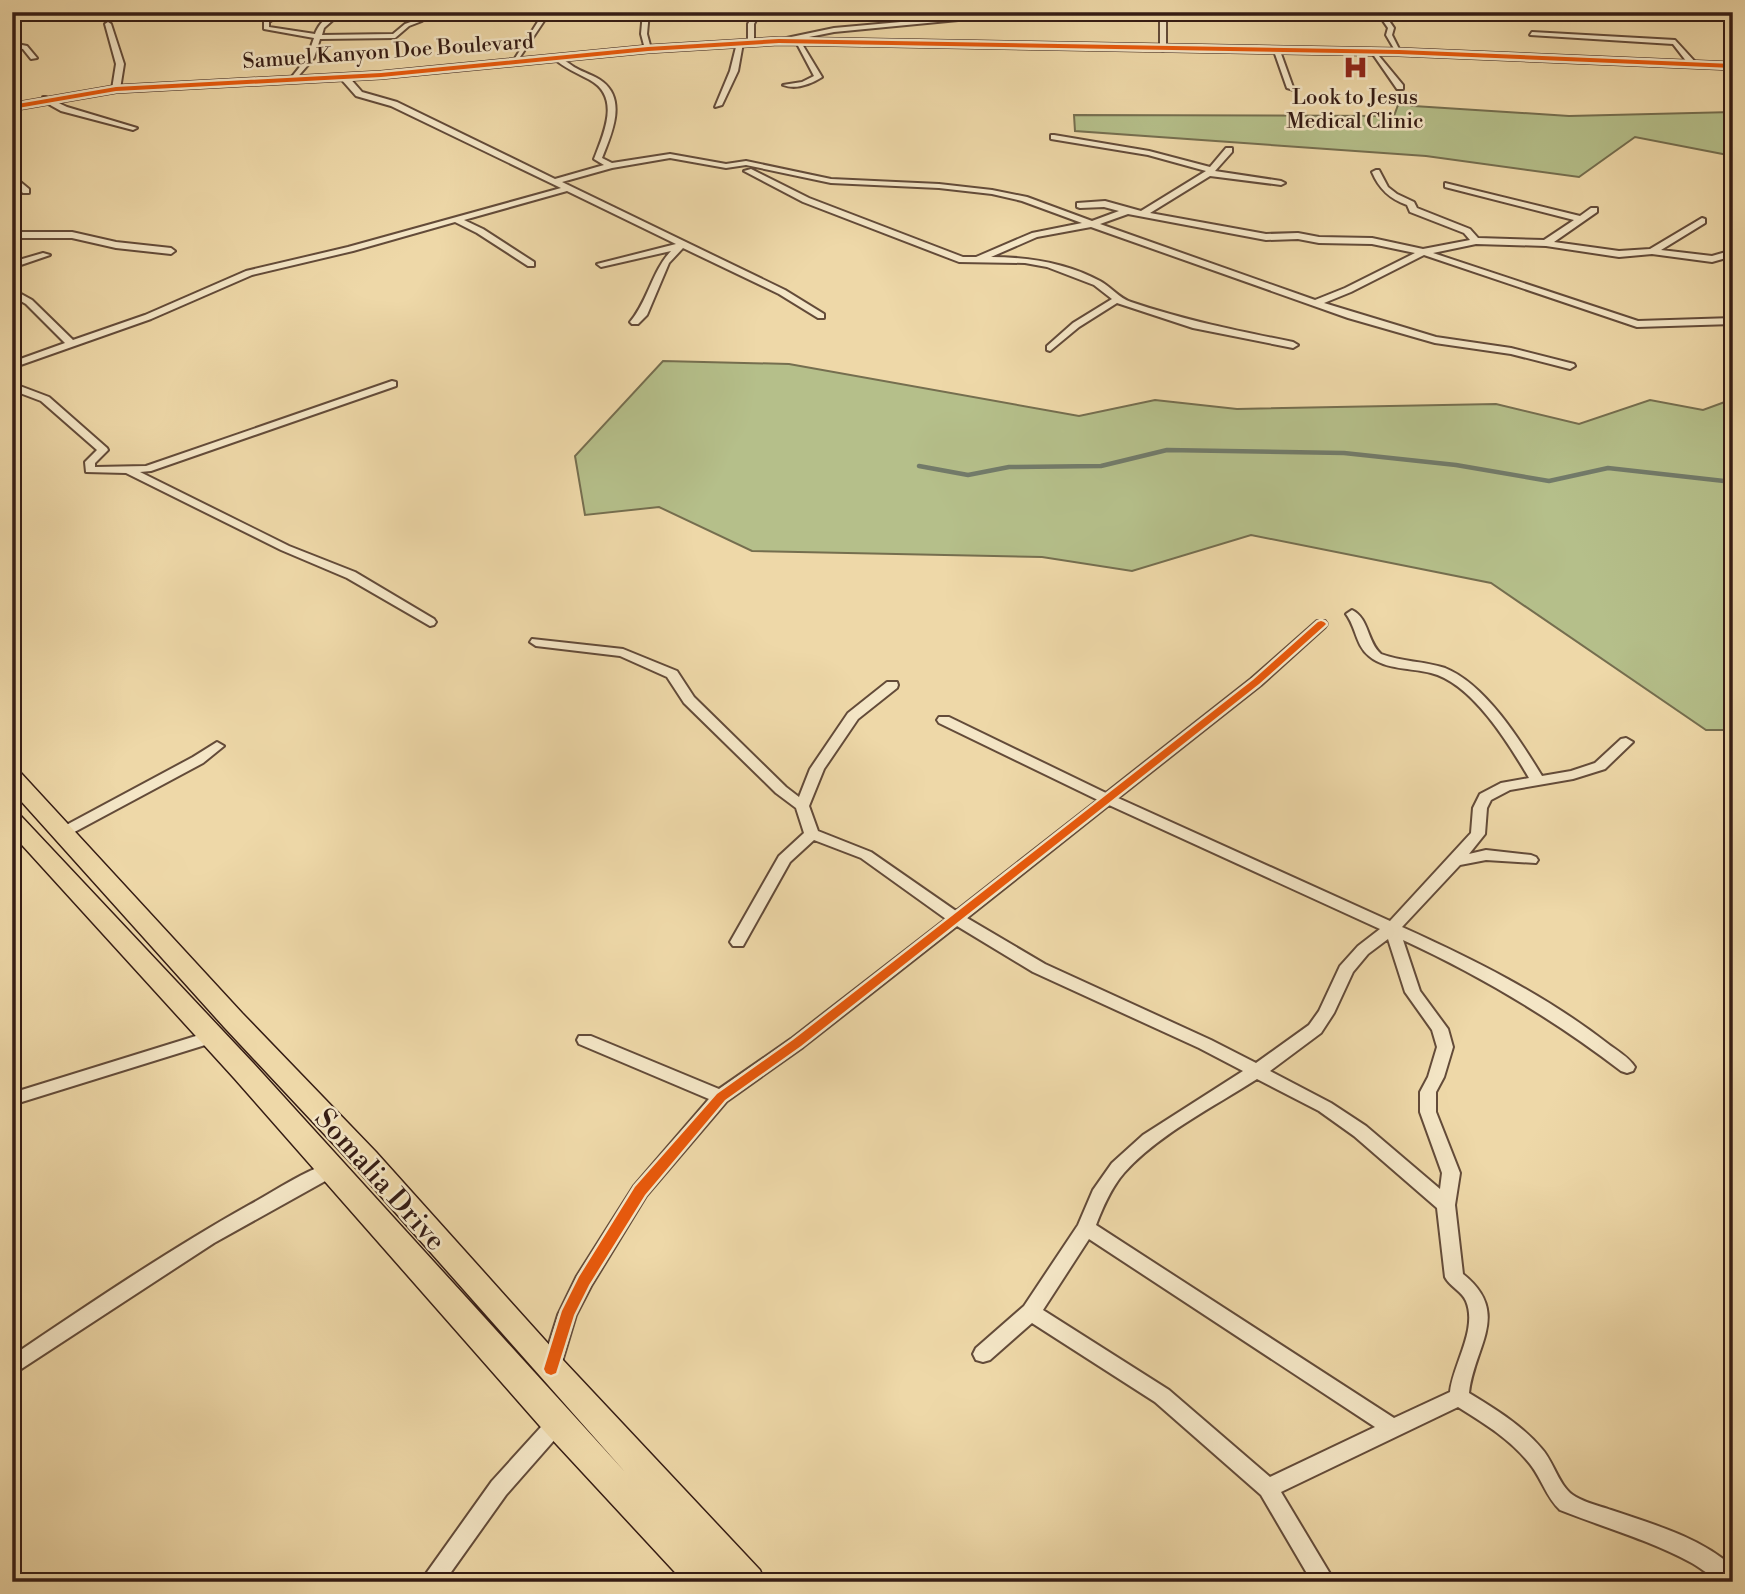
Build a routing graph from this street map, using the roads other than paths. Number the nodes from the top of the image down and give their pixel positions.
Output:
1 (37, 12) edge
2 (281, 12) edge
3 (339, 12) edge
4 (547, 12) edge
5 (646, 12) edge
6 (757, 12) edge
7 (936, 12) edge
8 (1034, 12) edge
9 (1163, 12) edge
10 (1287, 12) edge
11 (1368, 12) edge
12 (1380, 12) edge
13 (12, 21) edge
14 (419, 21) dead end
15 (934, 21) junction
16 (107, 24) dead end
17 (1532, 34) dead end
18 (318, 37) junction
19 (779, 41) junction
20 (798, 41) junction
21 (740, 43) junction
22 (751, 43) junction
23 (12, 45) edge
24 (648, 49) junction
25 (1163, 49) junction
26 (1277, 51) junction
27 (1372, 51) junction
28 (1399, 52) junction
29 (556, 57) junction
30 (33, 58) dead end
31 (514, 62) junction
32 (1693, 64) junction
33 (1733, 66) edge
34 (344, 77) junction
35 (295, 79) junction
36 (787, 85) dead end
37 (1401, 87) dead end
38 (1291, 88) dead end
39 (116, 89) junction
40 (46, 99) junction
41 (718, 104) dead end
42 (12, 107) edge
43 (133, 128) dead end
44 (1054, 137) dead end
45 (1229, 150) dead end
46 (611, 166) junction
47 (726, 166) junction
48 (1210, 171) junction
49 (1376, 172) dead end
50 (12, 177) edge
51 (554, 182) junction
52 (1280, 183) dead end
53 (1448, 185) dead end
54 (566, 189) junction
55 (26, 191) dead end
56 (1080, 205) dead end
57 (1594, 210) dead end
58 (1127, 211) junction
59 (1144, 213) junction
60 (455, 219) junction
61 (1581, 219) junction
62 (1702, 221) dead end
63 (1092, 224) junction
64 (12, 235) edge
65 (1476, 241) junction
66 (1546, 243) junction
67 (680, 246) junction
68 (170, 251) dead end
69 (1652, 251) junction
70 (1423, 252) junction
71 (1733, 253) edge
72 (46, 255) dead end
73 (977, 260) junction
74 (531, 264) dead end
75 (601, 264) dead end
76 (12, 265) edge
77 (12, 292) edge
78 (1116, 300) junction
79 (1313, 304) junction
80 (821, 316) dead end
81 (1733, 321) edge
82 (635, 322) dead end
83 (72, 344) junction
84 (1293, 345) dead end
85 (1050, 348) dead end
86 (12, 365) edge
87 (1570, 366) dead end
88 (392, 384) dead end
89 (12, 386) edge
90 (130, 472) junction
91 (1352, 614) dead end
92 (430, 622) dead end
93 (1321, 624) dead end
94 (536, 642) dead end
95 (892, 685) dead end
96 (944, 720) dead end
97 (1626, 742) dead end
98 (217, 746) dead end
99 (12, 777) edge
100 (1538, 780) junction
101 (1104, 799) junction
102 (802, 806) junction
103 (62, 833) junction
104 (17, 834) edge
105 (812, 834) junction
106 (1455, 860) junction
107 (1531, 860) dead end
108 (956, 919) junction
109 (1392, 928) junction
110 (738, 942) dead end
111 (212, 1037) junction
112 (585, 1040) dead end
113 (1627, 1067) dead end
114 (1256, 1069) junction
115 (721, 1097) junction
116 (12, 1099) edge
117 (330, 1170) junction
118 (1446, 1205) junction
119 (1086, 1228) junction
120 (1031, 1312) junction
121 (983, 1354) dead end
122 (12, 1367) edge
123 (551, 1369) junction
124 (1459, 1397) junction
125 (557, 1423) junction
126 (1394, 1430) junction
127 (1268, 1488) junction
128 (1733, 1581) edge
129 (431, 1582) edge
130 (708, 1582) edge
131 (748, 1582) edge
132 (1324, 1582) edge

1 - 13 street
2 - 18 street
3 - 18 street
4 - 31 street
5 - 24 street
6 - 22 street
7 - 15 street
8 - 15 street
9 - 25 street
10 - 11 street
12 - 28 street
14 - 18 street
15 - 19 street
16 - 39 street
17 - 32 street
18 - 35 street
19 - 20 street, Samuel Kanyon Doe Boulevard
19 - 22 street, Samuel Kanyon Doe Boulevard
20 - 25 street, Samuel Kanyon Doe Boulevard
20 - 36 street
21 - 22 street, Samuel Kanyon Doe Boulevard
21 - 24 street, Samuel Kanyon Doe Boulevard
21 - 41 street
23 - 30 street
24 - 29 street, Samuel Kanyon Doe Boulevard
25 - 26 street, Samuel Kanyon Doe Boulevard
26 - 27 street, Samuel Kanyon Doe Boulevard
26 - 38 street
27 - 28 street, Samuel Kanyon Doe Boulevard
27 - 37 street
28 - 32 street, Samuel Kanyon Doe Boulevard
29 - 31 street, Samuel Kanyon Doe Boulevard
29 - 46 street
31 - 34 street, Samuel Kanyon Doe Boulevard
32 - 33 street, Samuel Kanyon Doe Boulevard
34 - 35 street, Samuel Kanyon Doe Boulevard
34 - 51 street
35 - 39 street, Samuel Kanyon Doe Boulevard
39 - 40 street, Samuel Kanyon Doe Boulevard
40 - 42 street, Samuel Kanyon Doe Boulevard
40 - 43 street
44 - 48 street
45 - 48 street
46 - 47 street
46 - 51 street
47 - 63 street
47 - 73 street
48 - 52 street
48 - 59 street
49 - 65 street
50 - 55 street
51 - 54 street
53 - 61 street
54 - 60 street
54 - 67 street
56 - 58 street
57 - 61 street
58 - 59 street
58 - 63 street
59 - 70 street
60 - 74 street
60 - 83 street
61 - 66 street
62 - 69 street
63 - 73 street
63 - 79 street
64 - 68 street
65 - 66 street
65 - 70 street
66 - 69 street
67 - 75 street
67 - 80 street
67 - 82 street
69 - 71 street
70 - 79 street
70 - 81 street
72 - 76 street
73 - 78 street
77 - 83 street
78 - 84 street
78 - 85 street
79 - 87 street
83 - 86 street
88 - 90 street
89 - 90 street
90 - 92 street
91 - 100 street
93 - 101 street
94 - 102 street
95 - 102 street
96 - 101 street
97 - 100 street
98 - 103 street
99 - 103 main road, Somalia Drive
100 - 106 street
101 - 108 street
101 - 109 street
102 - 105 street
103 - 123 main road, Somalia Drive
104 - 111 main road, Somalia Drive
105 - 108 street
105 - 110 street
106 - 107 street
106 - 109 street
108 - 114 street
108 - 115 street
109 - 113 street
109 - 114 street
109 - 118 street
111 - 116 street
111 - 117 main road, Somalia Drive
112 - 115 street
114 - 118 street
114 - 119 street
115 - 123 street
117 - 122 street
117 - 125 main road, Somalia Drive
118 - 124 street
119 - 120 street
119 - 126 street
120 - 121 street
120 - 127 street
123 - 131 main road, Somalia Drive
124 - 126 street
124 - 128 street
125 - 129 street
125 - 130 main road, Somalia Drive
126 - 127 street
127 - 132 street

